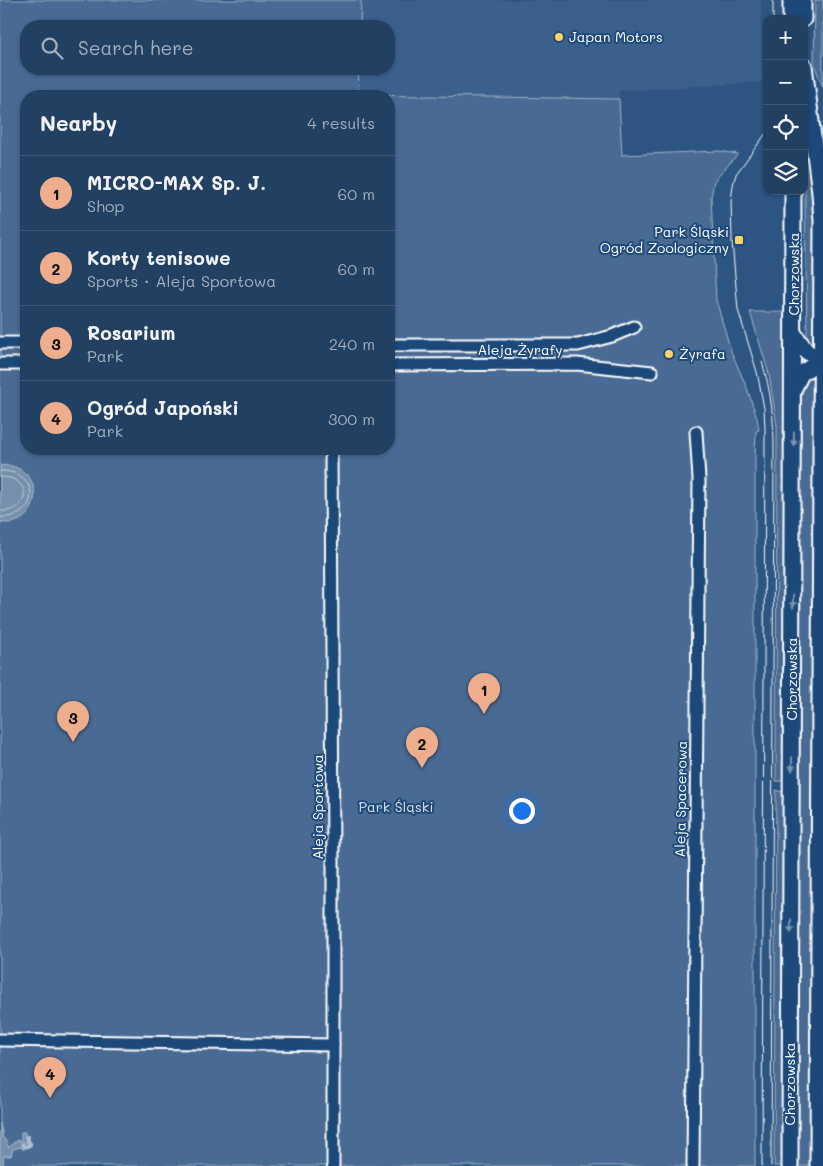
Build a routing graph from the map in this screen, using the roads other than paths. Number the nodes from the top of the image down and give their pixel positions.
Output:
1 (791, 0) edge
2 (803, 0) edge
3 (791, 15) edge
4 (803, 15) edge
5 (808, 98) edge
6 (793, 195) edge
7 (634, 327) dead end
8 (794, 334) junction
9 (0, 343) edge
10 (20, 344) edge
11 (395, 345) edge
12 (822, 359) edge
13 (0, 364) edge
14 (20, 364) edge
15 (395, 365) edge
16 (652, 372) dead end
17 (794, 390) junction
18 (696, 432) dead end
19 (331, 455) edge
20 (0, 1040) edge
21 (333, 1045) junction
22 (333, 1166) edge
23 (693, 1166) edge
24 (790, 1166) edge
25 (818, 1166) edge

1 - 3 main road
2 - 4 main road
5 - 12 main road, Chorzowska
6 - 8 main road, Chorzowska
7 - 11 street, Aleja Żyrafy
8 - 12 main road
8 - 17 main road, Chorzowska
9 - 10 street
12 - 17 main road
12 - 25 main road, Chorzowska
13 - 14 street
15 - 16 street, Aleja Żyrafy
17 -> 24 main road, Chorzowska
18 - 23 street, Aleja Spacerowa
19 - 21 street, Aleja Sportowa
20 - 21 street
21 - 22 street, Aleja Sportowa

